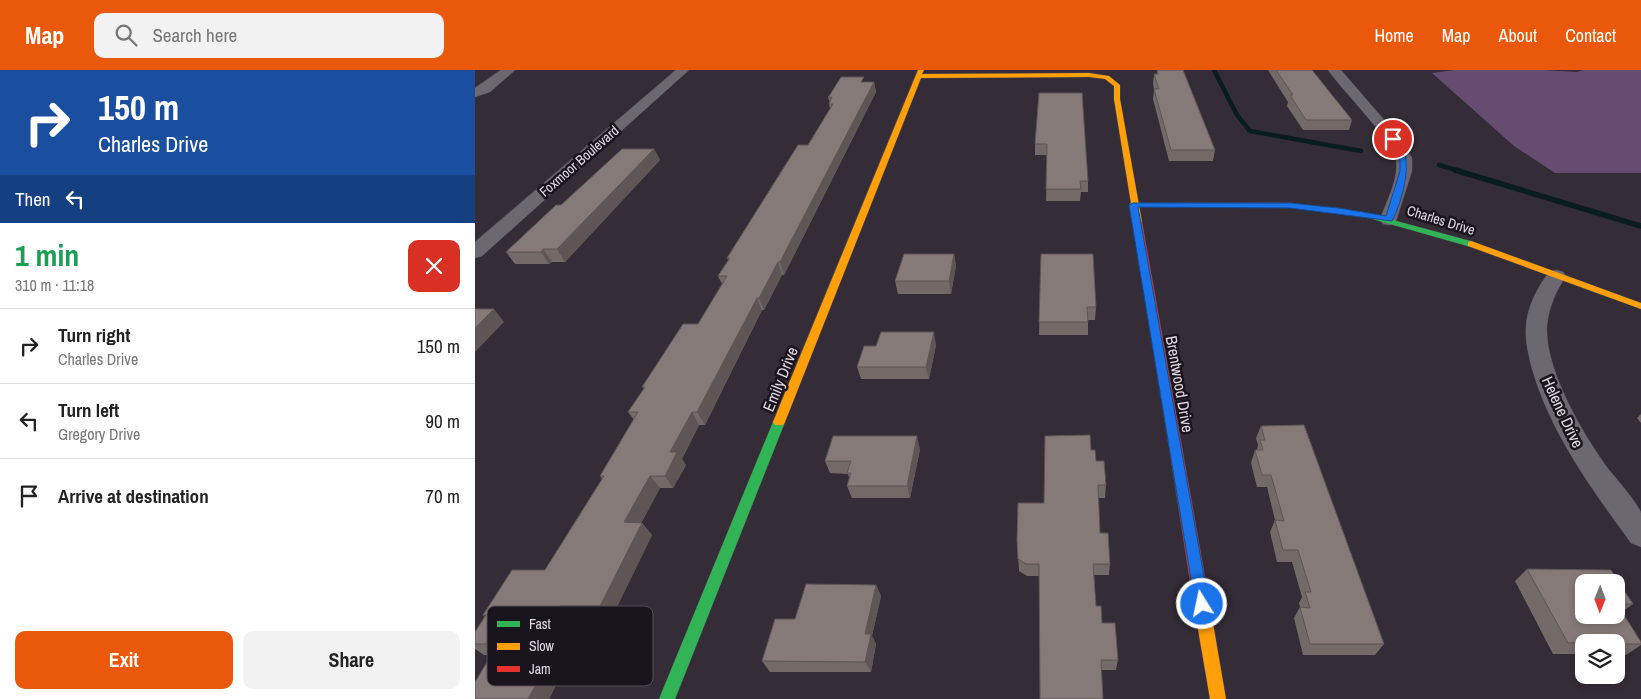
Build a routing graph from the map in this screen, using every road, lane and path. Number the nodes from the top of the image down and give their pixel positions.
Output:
1 (509, 70) edge
2 (683, 70) edge
3 (1334, 70) edge
4 (920, 73) edge
5 (475, 94) edge
6 (1133, 205) junction
7 (1389, 220) junction
8 (475, 252) edge
9 (1556, 276) junction
10 (1641, 306) edge
11 (1641, 534) edge
12 (667, 699) edge
13 (1218, 699) edge

1 - 5 street
2 - 8 street, Foxmoor Boulevard
3 - 7 street
4 - 6 street, Brentwood Drive
4 - 12 street, Emily Drive
6 - 7 street, Charles Drive
6 - 13 street, Brentwood Drive
7 - 9 street, Charles Drive
9 - 10 street, Charles Drive
9 - 11 street, Helene Drive

